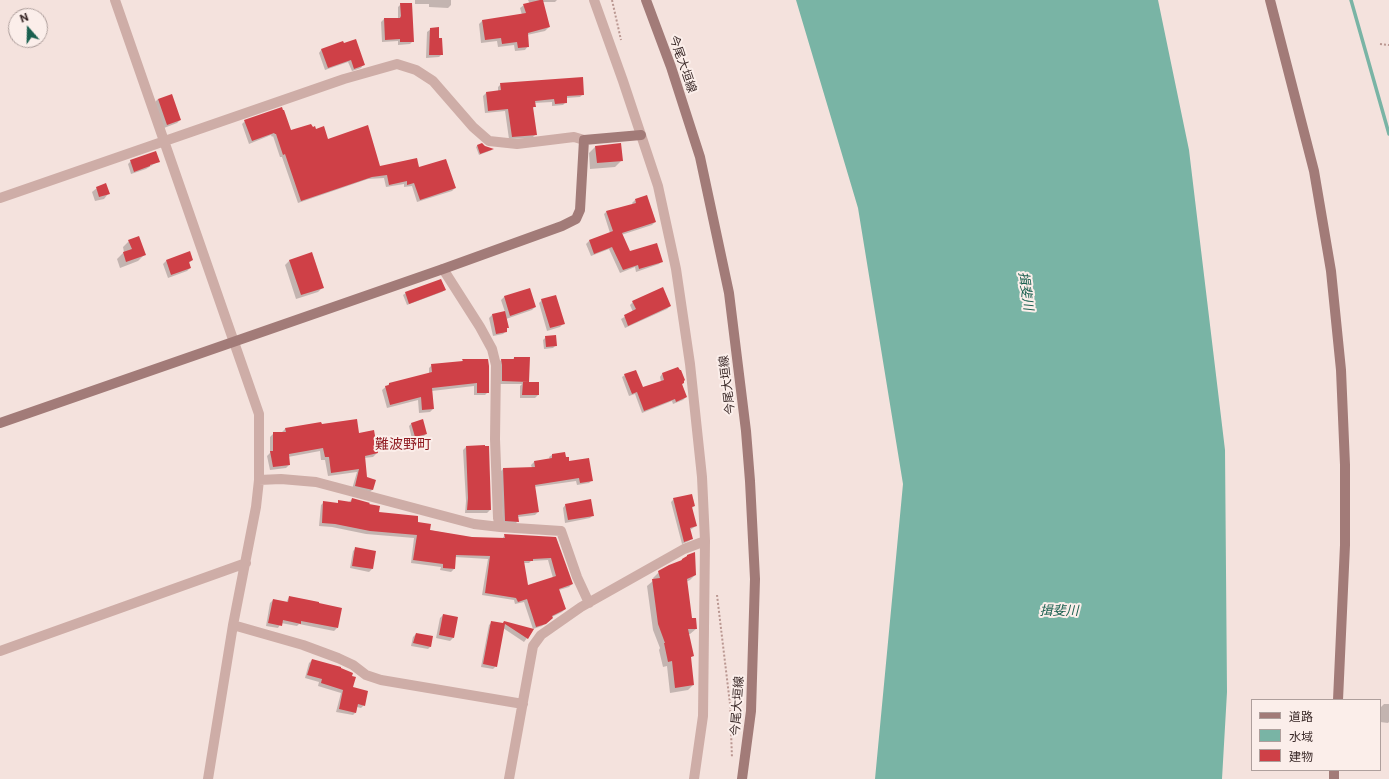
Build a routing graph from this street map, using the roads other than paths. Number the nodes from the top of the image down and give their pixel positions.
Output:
1 (115, 0) edge
2 (594, 0) edge
3 (646, 0) edge
4 (1270, 0) edge
5 (640, 135) junction
6 (584, 140) junction
7 (164, 141) junction
8 (0, 198) edge
9 (443, 269) junction
10 (235, 342) junction
11 (0, 423) edge
12 (259, 480) junction
13 (500, 527) junction
14 (705, 541) junction
15 (246, 563) junction
16 (589, 603) junction
17 (233, 626) junction
18 (0, 651) edge
19 (1338, 699) edge
20 (522, 704) junction
21 (208, 779) edge
22 (510, 779) edge
23 (694, 779) edge
24 (742, 779) edge

1 - 7 street
2 - 5 street
3 - 24 street, 今尾大垣線
4 - 19 street
5 - 6 street
5 - 14 street
6 - 7 street
6 - 9 street
7 - 8 street
7 - 10 street
9 - 10 street
9 - 13 street
10 - 11 street
10 - 12 street
12 - 13 street
12 - 15 street
13 - 16 street
14 - 16 street
14 - 23 street
15 - 17 street
15 - 18 street
16 - 20 street
17 - 20 street
17 - 21 street
20 - 22 street

